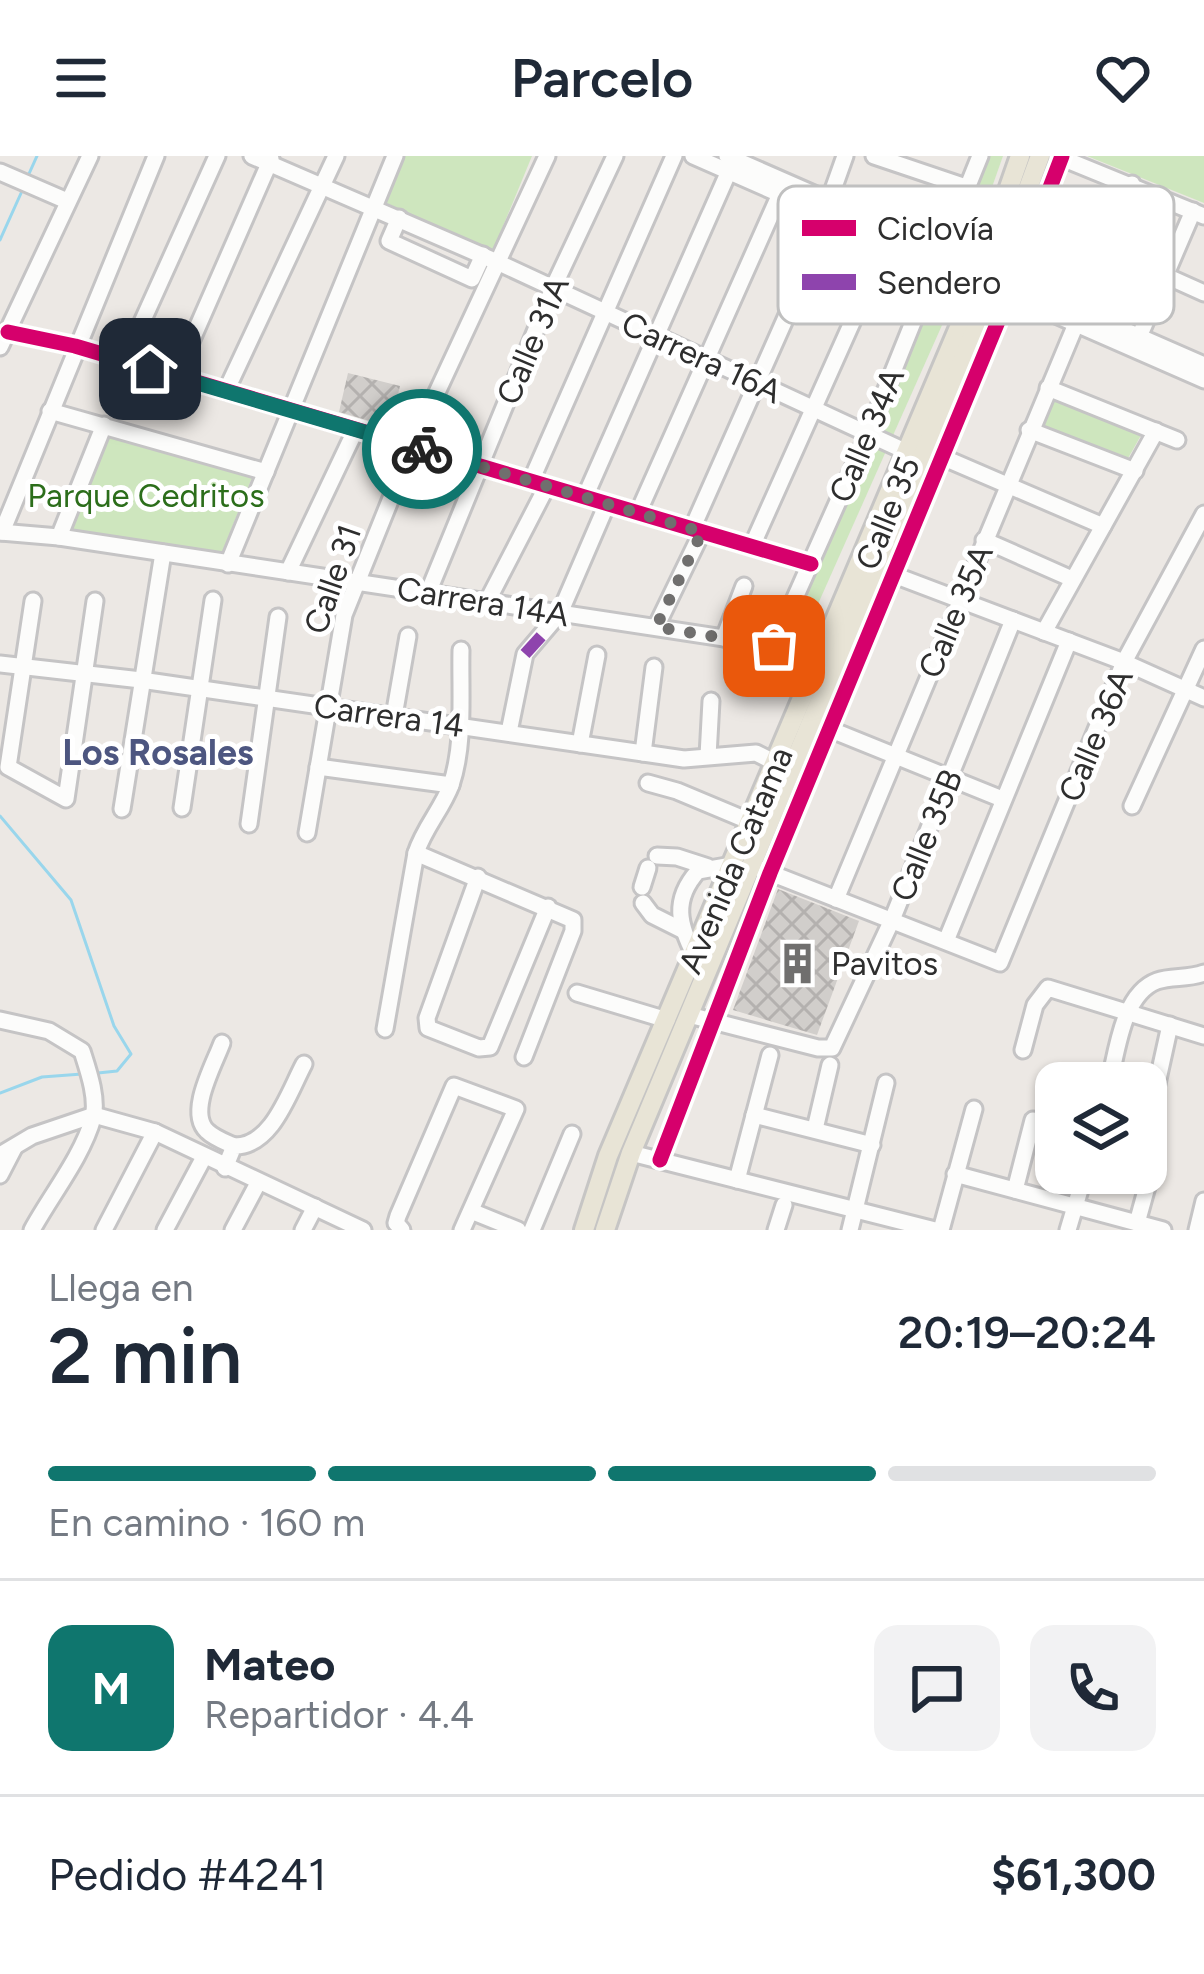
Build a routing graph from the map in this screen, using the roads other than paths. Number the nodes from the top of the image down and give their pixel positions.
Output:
1 (90, 156) edge
2 (156, 156) edge
3 (217, 156) edge
4 (252, 156) edge
5 (336, 156) edge
6 (395, 156) edge
7 (547, 156) edge
8 (615, 156) edge
9 (674, 156) edge
10 (693, 156) edge
11 (779, 156) edge
12 (845, 156) edge
13 (874, 156) edge
14 (980, 156) edge
15 (1020, 156) edge
16 (1040, 156) edge
17 (1060, 156) edge
18 (271, 160) edge
19 (728, 164) edge
20 (919, 164) edge
21 (4, 174) edge
22 (1132, 184) joint
23 (773, 186) junction
24 (837, 186) edge
25 (965, 186) edge
26 (970, 186) edge
27 (1014, 186) edge
28 (1029, 186) edge
29 (1045, 186) edge
30 (1137, 186) edge
31 (322, 188) junction
32 (778, 188) edge
33 (67, 201) junction
34 (373, 207) junction
35 (1199, 213) edge
36 (399, 218) junction
37 (1174, 257) edge
38 (490, 259) junction
39 (1174, 280) edge
40 (553, 288) junction
41 (1204, 293) edge
42 (606, 312) junction
43 (781, 324) edge
44 (851, 324) edge
45 (914, 324) edge
46 (978, 324) edge
47 (978, 324) edge
48 (1075, 324) edge
49 (1092, 324) edge
50 (1099, 324) edge
51 (1144, 324) edge
52 (656, 335) junction
53 (1139, 337) junction
54 (4, 339) edge
55 (75, 346) junction
56 (705, 358) junction
57 (124, 362) junction
58 (1204, 365) edge
59 (176, 376) junction
60 (1204, 380) edge
61 (757, 382) junction
62 (1048, 388) junction
63 (226, 391) junction
64 (813, 408) junction
65 (288, 410) junction
66 (50, 411) junction
67 (104, 425) junction
68 (1029, 430) junction
69 (355, 431) junction
70 (1156, 431) junction
71 (868, 434) junction
72 (1177, 440) dead end
73 (412, 446) junction
74 (925, 453) junction
75 (479, 466) junction
76 (1135, 471) junction
77 (266, 472) junction
78 (539, 483) junction
79 (1006, 484) junction
80 (585, 497) junction
81 (608, 504) junction
82 (638, 513) junction
83 (1204, 514) edge
84 (1103, 526) junction
85 (697, 530) junction
86 (1, 532) edge
87 (58, 537) junction
88 (984, 541) junction
89 (752, 546) junction
90 (163, 553) junction
91 (228, 563) junction
92 (811, 564) junction
93 (288, 572) junction
94 (894, 575) junction
95 (1072, 579) junction
96 (359, 582) junction
97 (744, 586) dead end
98 (428, 593) junction
99 (213, 600) dead end
100 (33, 601) dead end
101 (95, 601) dead end
102 (487, 602) junction
103 (959, 602) junction
104 (560, 613) junction
105 (278, 617) dead end
106 (1013, 620) junction
107 (656, 627) junction
108 (1044, 632) junction
109 (408, 636) dead end
110 (724, 638) junction
111 (1069, 641) junction
112 (774, 646) junction
113 (1204, 649) edge
114 (461, 650) dead end
115 (823, 653) junction
116 (597, 655) dead end
117 (1124, 662) junction
118 (0, 664) edge
119 (654, 667) dead end
120 (22, 668) junction
121 (83, 673) junction
122 (141, 680) junction
123 (200, 688) junction
124 (1183, 688) junction
125 (266, 698) junction
126 (1204, 698) edge
127 (711, 701) dead end
128 (327, 706) junction
129 (394, 716) junction
130 (460, 725) junction
131 (829, 729) junction
132 (509, 732) junction
133 (580, 744) junction
134 (643, 752) junction
135 (895, 754) junction
136 (708, 756) junction
137 (776, 763) junction
138 (318, 767) junction
139 (950, 776) junction
140 (648, 783) dead end
141 (451, 785) junction
142 (1002, 799) junction
143 (1132, 806) dead end
144 (182, 808) dead end
145 (122, 809) dead end
146 (751, 822) junction
147 (249, 824) dead end
148 (308, 833) dead end
149 (416, 853) junction
150 (708, 867) junction
151 (751, 868) junction
152 (478, 878) junction
153 (836, 899) junction
154 (548, 907) junction
155 (892, 920) junction
156 (682, 930) junction
157 (946, 941) junction
158 (694, 956) junction
159 (1204, 973) edge
160 (577, 993) dead end
161 (1128, 1012) junction
162 (689, 1015) junction
163 (667, 1019) junction
164 (0, 1020) edge
165 (713, 1021) junction
166 (1169, 1025) junction
167 (385, 1029) dead end
168 (1204, 1036) edge
169 (221, 1043) dead end
170 (1023, 1050) dead end
171 (770, 1054) dead end
172 (831, 1056) junction
173 (524, 1057) dead end
174 (1115, 1062) edge
175 (1161, 1062) edge
176 (304, 1064) dead end
177 (886, 1083) dead end
178 (94, 1107) junction
179 (974, 1109) dead end
180 (754, 1115) junction
181 (1034, 1120) dead end
182 (814, 1129) junction
183 (155, 1132) junction
184 (572, 1134) dead end
185 (16, 1145) junction
186 (872, 1145) junction
187 (234, 1146) junction
188 (631, 1153) junction
189 (0, 1155) edge
190 (204, 1157) junction
191 (660, 1160) junction
192 (225, 1168) junction
193 (955, 1174) junction
194 (0, 1175) edge
195 (737, 1180) junction
196 (258, 1183) junction
197 (1016, 1190) junction
198 (1079, 1194) edge
199 (1145, 1194) edge
200 (1204, 1201) edge
201 (784, 1205) dead end
202 (1076, 1205) junction
203 (315, 1207) junction
204 (856, 1210) junction
205 (471, 1211) junction
206 (1137, 1223) junction
207 (32, 1230) edge
208 (104, 1230) edge
209 (165, 1230) edge
210 (233, 1230) edge
211 (303, 1230) edge
212 (363, 1230) edge
213 (402, 1230) edge
214 (462, 1230) edge
215 (518, 1230) edge
216 (532, 1230) edge
217 (584, 1230) edge
218 (604, 1230) edge
219 (776, 1230) edge
220 (850, 1230) edge
221 (938, 1230) edge
222 (1068, 1230) edge
223 (1163, 1230) edge
224 (1197, 1230) edge

1 - 33 street
2 - 55 street
3 - 57 street
4 - 18 street, Carrera 16A
5 - 31 street
6 - 34 street
7 - 38 street, Calle 31
8 - 40 street, Calle 31A
9 - 42 street
10 - 19 street
11 - 23 street
12 - 24 street
13 - 20 street
14 - 26 street, Calle 34A
15 - 27 main road, Avenida Catama
16 - 28 main road, Avenida Catama
17 - 22 street
17 - 29 street, Calle 35
18 - 31 street, Carrera 16A
18 - 59 street
19 - 23 street
19 - 52 street
20 - 25 street
21 - 33 street
22 - 30 street
23 - 32 street
23 - 56 street
31 - 34 street, Carrera 16A
31 - 63 street
33 - 54 street
34 - 36 street, Carrera 16A
34 - 65 street
35 - 37 street
36 - 38 street, Carrera 16A
36 - 38 street
38 - 40 street, Carrera 16A
38 - 73 street, Calle 31
39 - 41 street
40 - 42 street, Carrera 16A
40 - 75 street, Calle 31A
42 - 52 street, Carrera 16A
42 - 78 street
43 - 61 street
44 - 64 street
45 - 71 street, Calle 34A
46 - 74 main road, Avenida Catama
47 - 74 street, Calle 35
48 - 62 street, Calle 35A
49 - 60 street
50 - 53 street
51 - 53 street
52 - 56 street, Carrera 16A
52 - 80 street
53 - 58 street
54 - 55 street
55 - 57 street
55 - 66 street
56 - 61 street, Carrera 16A
56 - 82 street
57 - 59 street
59 - 63 street
61 - 64 street, Carrera 16A
61 - 85 street
62 - 68 street, Calle 35A
62 - 70 street
63 - 65 street
64 - 71 street, Carrera 16A
64 - 89 street
65 - 69 street
65 - 77 street
66 - 67 street
66 - 86 street
67 - 77 street
67 - 87 street
68 - 76 street
68 - 79 street, Calle 35A
69 - 73 street
69 - 93 street
70 - 72 street
70 - 76 street
71 - 74 street, Carrera 16A
71 - 92 street, Calle 34A
73 - 75 street
73 - 96 street, Calle 31
74 - 79 street, Carrera 16A
74 - 94 street, Calle 35
74 - 115 main road, Avenida Catama
74 - 151 main road, Avenida Catama
75 - 78 street
75 - 98 street, Calle 31A
76 - 84 street
77 - 91 street
78 - 80 street
78 - 102 street
79 - 84 street, Carrera 16A
79 - 88 street, Calle 35A
80 - 81 street
81 - 82 street
81 - 104 street
82 - 85 street
83 - 117 street, Calle 36A
84 - 95 street
85 - 89 street
85 - 107 street
86 - 87 street, Carrera 14A
87 - 90 street, Carrera 14A
88 - 95 street
88 - 103 street, Calle 35A
89 - 92 street
90 - 91 street, Carrera 14A
90 - 122 street
91 - 93 street, Carrera 14A
92 - 112 street, Calle 34A
93 - 96 street, Carrera 14A
94 - 103 street
94 - 131 street, Calle 35
95 - 108 street
96 - 98 street, Carrera 14A
96 - 128 street, Calle 31
97 - 110 street
98 - 102 street, Carrera 14A
99 - 123 street
100 - 120 street
101 - 121 street
102 - 104 street, Carrera 14A
103 - 106 street
103 - 135 street, Calle 35A
104 - 107 street, Carrera 14A
104 - 132 street
105 - 125 street
106 - 108 street
106 - 139 street, Calle 35B
107 - 110 street, Carrera 14A
108 - 111 street
109 - 129 street
110 - 112 street, Carrera 14A
111 - 117 street
111 - 142 street
112 - 115 street, Carrera 14A
113 - 124 street
114 - 130 street
115 - 137 main road, Avenida Catama
116 - 133 street
117 - 124 street
117 - 157 street, Calle 36A
118 - 120 street, Carrera 14
119 - 134 street
120 - 121 street, Carrera 14
120 - 121 street
121 - 122 street, Carrera 14
122 - 123 street, Carrera 14
122 - 145 street
123 - 125 street, Carrera 14
123 - 144 street
124 - 126 street
124 - 143 street
125 - 128 street, Carrera 14
125 - 147 street
127 - 136 street
128 - 129 street, Carrera 14
128 - 138 street, Calle 31
129 - 130 street, Carrera 14
130 - 132 street, Carrera 14
130 - 141 street
131 - 135 street
131 - 151 street, Calle 35
132 - 133 street, Carrera 14
133 - 134 street, Carrera 14
134 - 136 street, Carrera 14
135 - 139 street
135 - 153 street, Calle 35A
136 - 137 street, Carrera 14
137 - 146 main road, Avenida Catama
138 - 141 street
138 - 148 street, Calle 31
139 - 142 street
139 - 155 street, Calle 35B
140 - 146 street
141 - 149 street
142 - 157 street
146 - 151 main road, Avenida Catama
149 - 152 street
149 - 167 street
150 - 151 street
150 - 156 street
150 - 156 street
151 - 153 street
151 - 158 main road, Avenida Catama
151 - 162 main road, Avenida Catama
151 - 165 street, Calle 35
152 - 154 street
152 - 154 street
153 - 155 street
154 - 173 street
155 - 157 street
155 - 172 street, Calle 35B
156 - 158 street
158 - 163 main road, Avenida Catama
159 - 161 street
160 - 163 street
161 - 166 street
161 - 170 street
161 - 174 street
162 - 165 street
162 - 188 main road, Avenida Catama
163 - 217 main road, Avenida Catama
164 - 178 street
165 - 172 street
165 - 191 street, Calle 35
166 - 168 street
166 - 175 street
169 - 187 street
171 - 180 street
172 - 182 street, Calle 35B
176 - 187 street
177 - 186 street
178 - 183 street
178 - 185 street
178 - 207 street
179 - 193 street
180 - 182 street
180 - 195 street
181 - 197 street
182 - 186 street
183 - 190 street
183 - 208 street
184 - 216 street
185 - 189 street
185 - 194 street
186 - 204 street
187 - 192 street
188 - 191 street
188 - 218 main road, Avenida Catama
190 - 192 street
190 - 209 street
191 - 195 street
192 - 196 street
193 - 197 street
193 - 221 street
195 - 204 street
196 - 203 street
196 - 210 street
197 - 202 street
198 - 202 street
199 - 206 street
200 - 224 street
201 - 219 street
202 - 206 street
202 - 222 street
203 - 211 street
203 - 212 street
204 - 220 street
204 - 221 street
205 - 213 street
205 - 214 street
205 - 215 street
206 - 223 street

